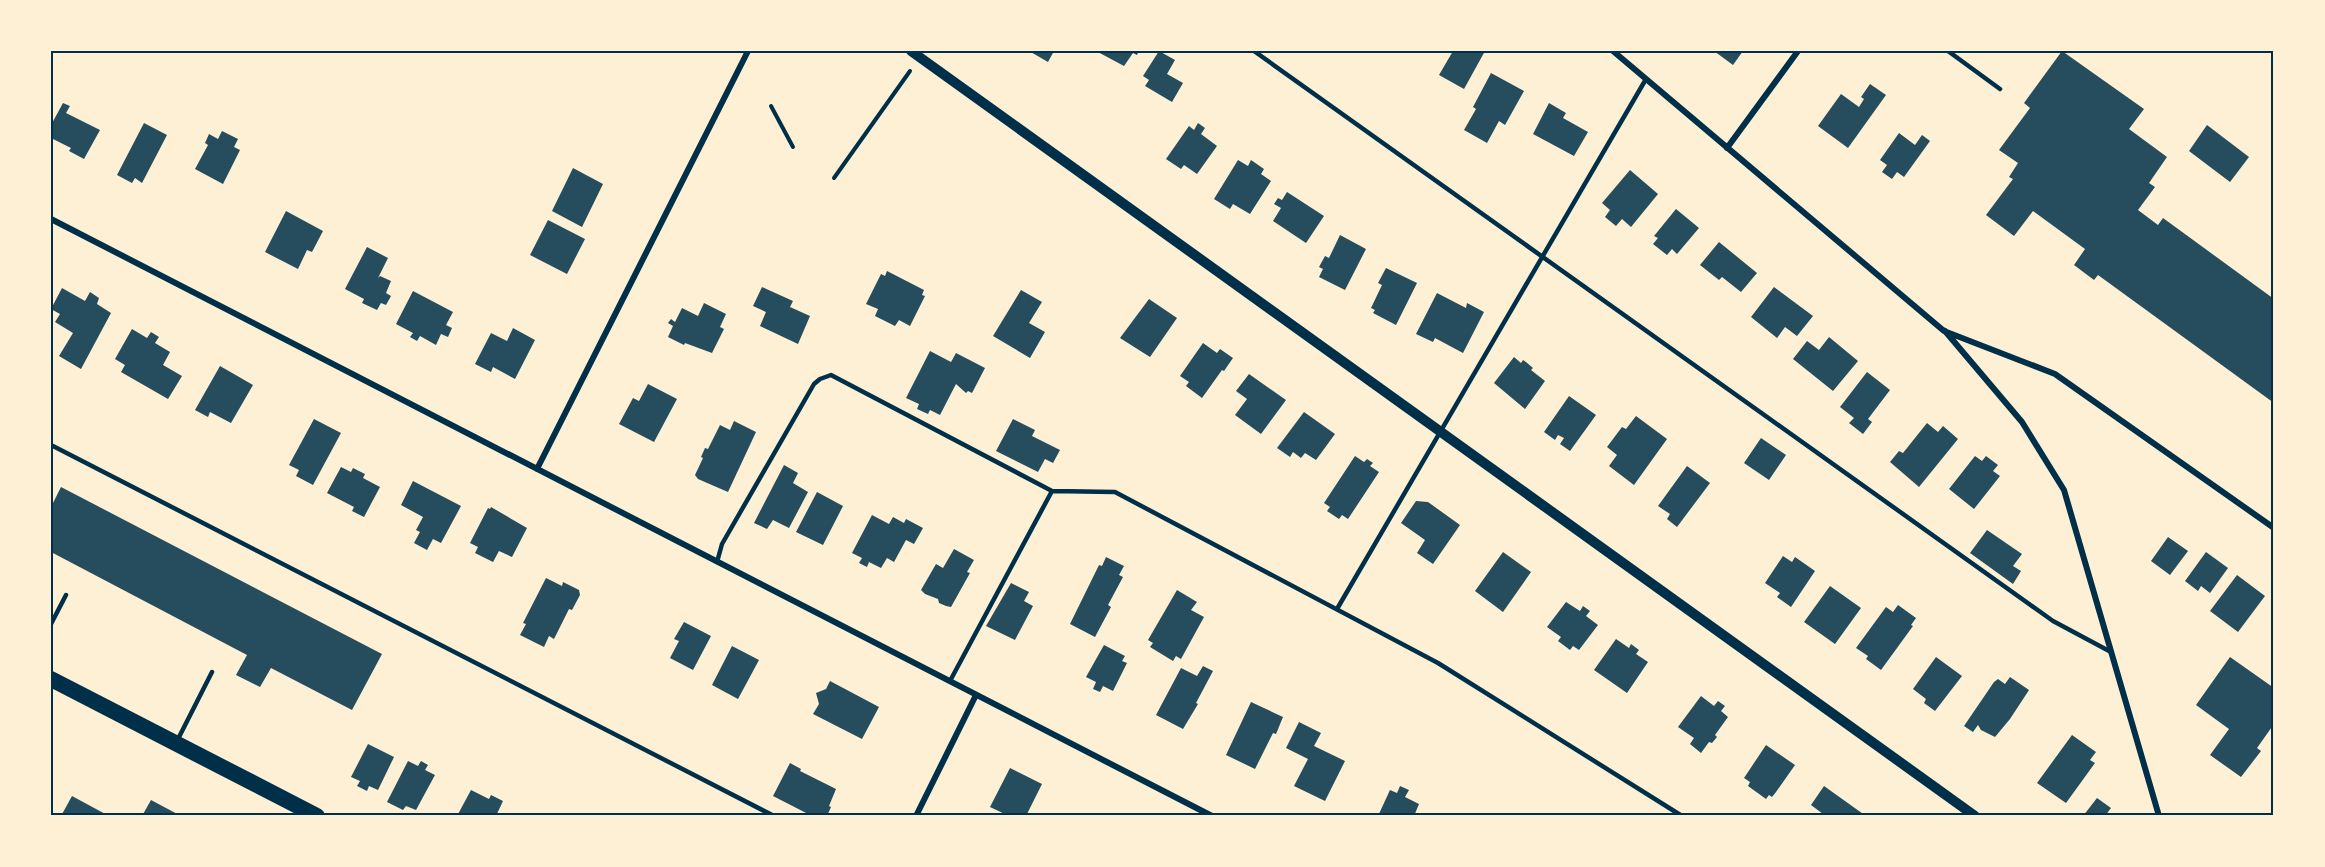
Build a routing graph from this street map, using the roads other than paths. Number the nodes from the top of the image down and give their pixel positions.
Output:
1 (748, 51) edge
2 (1254, 51) edge
3 (1613, 51) edge
4 (1798, 51) edge
5 (1948, 51) edge
6 (915, 54) edge
7 (1646, 79) junction
8 (2000, 89) dead end
9 (1727, 148) junction
10 (51, 219) edge
11 (1541, 256) junction
12 (1944, 331) junction
13 (1441, 432) junction
14 (51, 445) edge
15 (537, 469) junction
16 (1052, 491) junction
17 (2274, 528) edge
18 (717, 562) junction
19 (66, 595) dead end
20 (1337, 609) junction
21 (51, 624) edge
22 (2111, 652) junction
23 (212, 672) dead end
24 (51, 679) edge
25 (950, 681) junction
26 (976, 695) junction
27 (176, 743) junction
28 (317, 816) edge
29 (774, 816) edge
30 (916, 816) edge
31 (1212, 816) edge
32 (1682, 816) edge
33 (1975, 816) edge
34 (2159, 816) edge

1 - 15 street
2 - 11 lane
3 - 7 street
4 - 9 street
5 - 8 lane
6 - 13 street
7 - 9 street
7 - 11 lane
9 - 12 street
10 - 15 street
11 - 13 lane
11 - 22 lane
12 - 17 street
12 - 22 street
13 - 20 lane
13 - 33 street
14 - 29 lane
15 - 18 street
16 - 18 lane
16 - 20 lane
16 - 25 lane
18 - 25 street
19 - 21 lane
20 - 32 lane
22 - 34 street
23 - 27 lane
24 - 27 highway
25 - 26 street
26 - 30 street
26 - 31 street
27 - 28 highway

